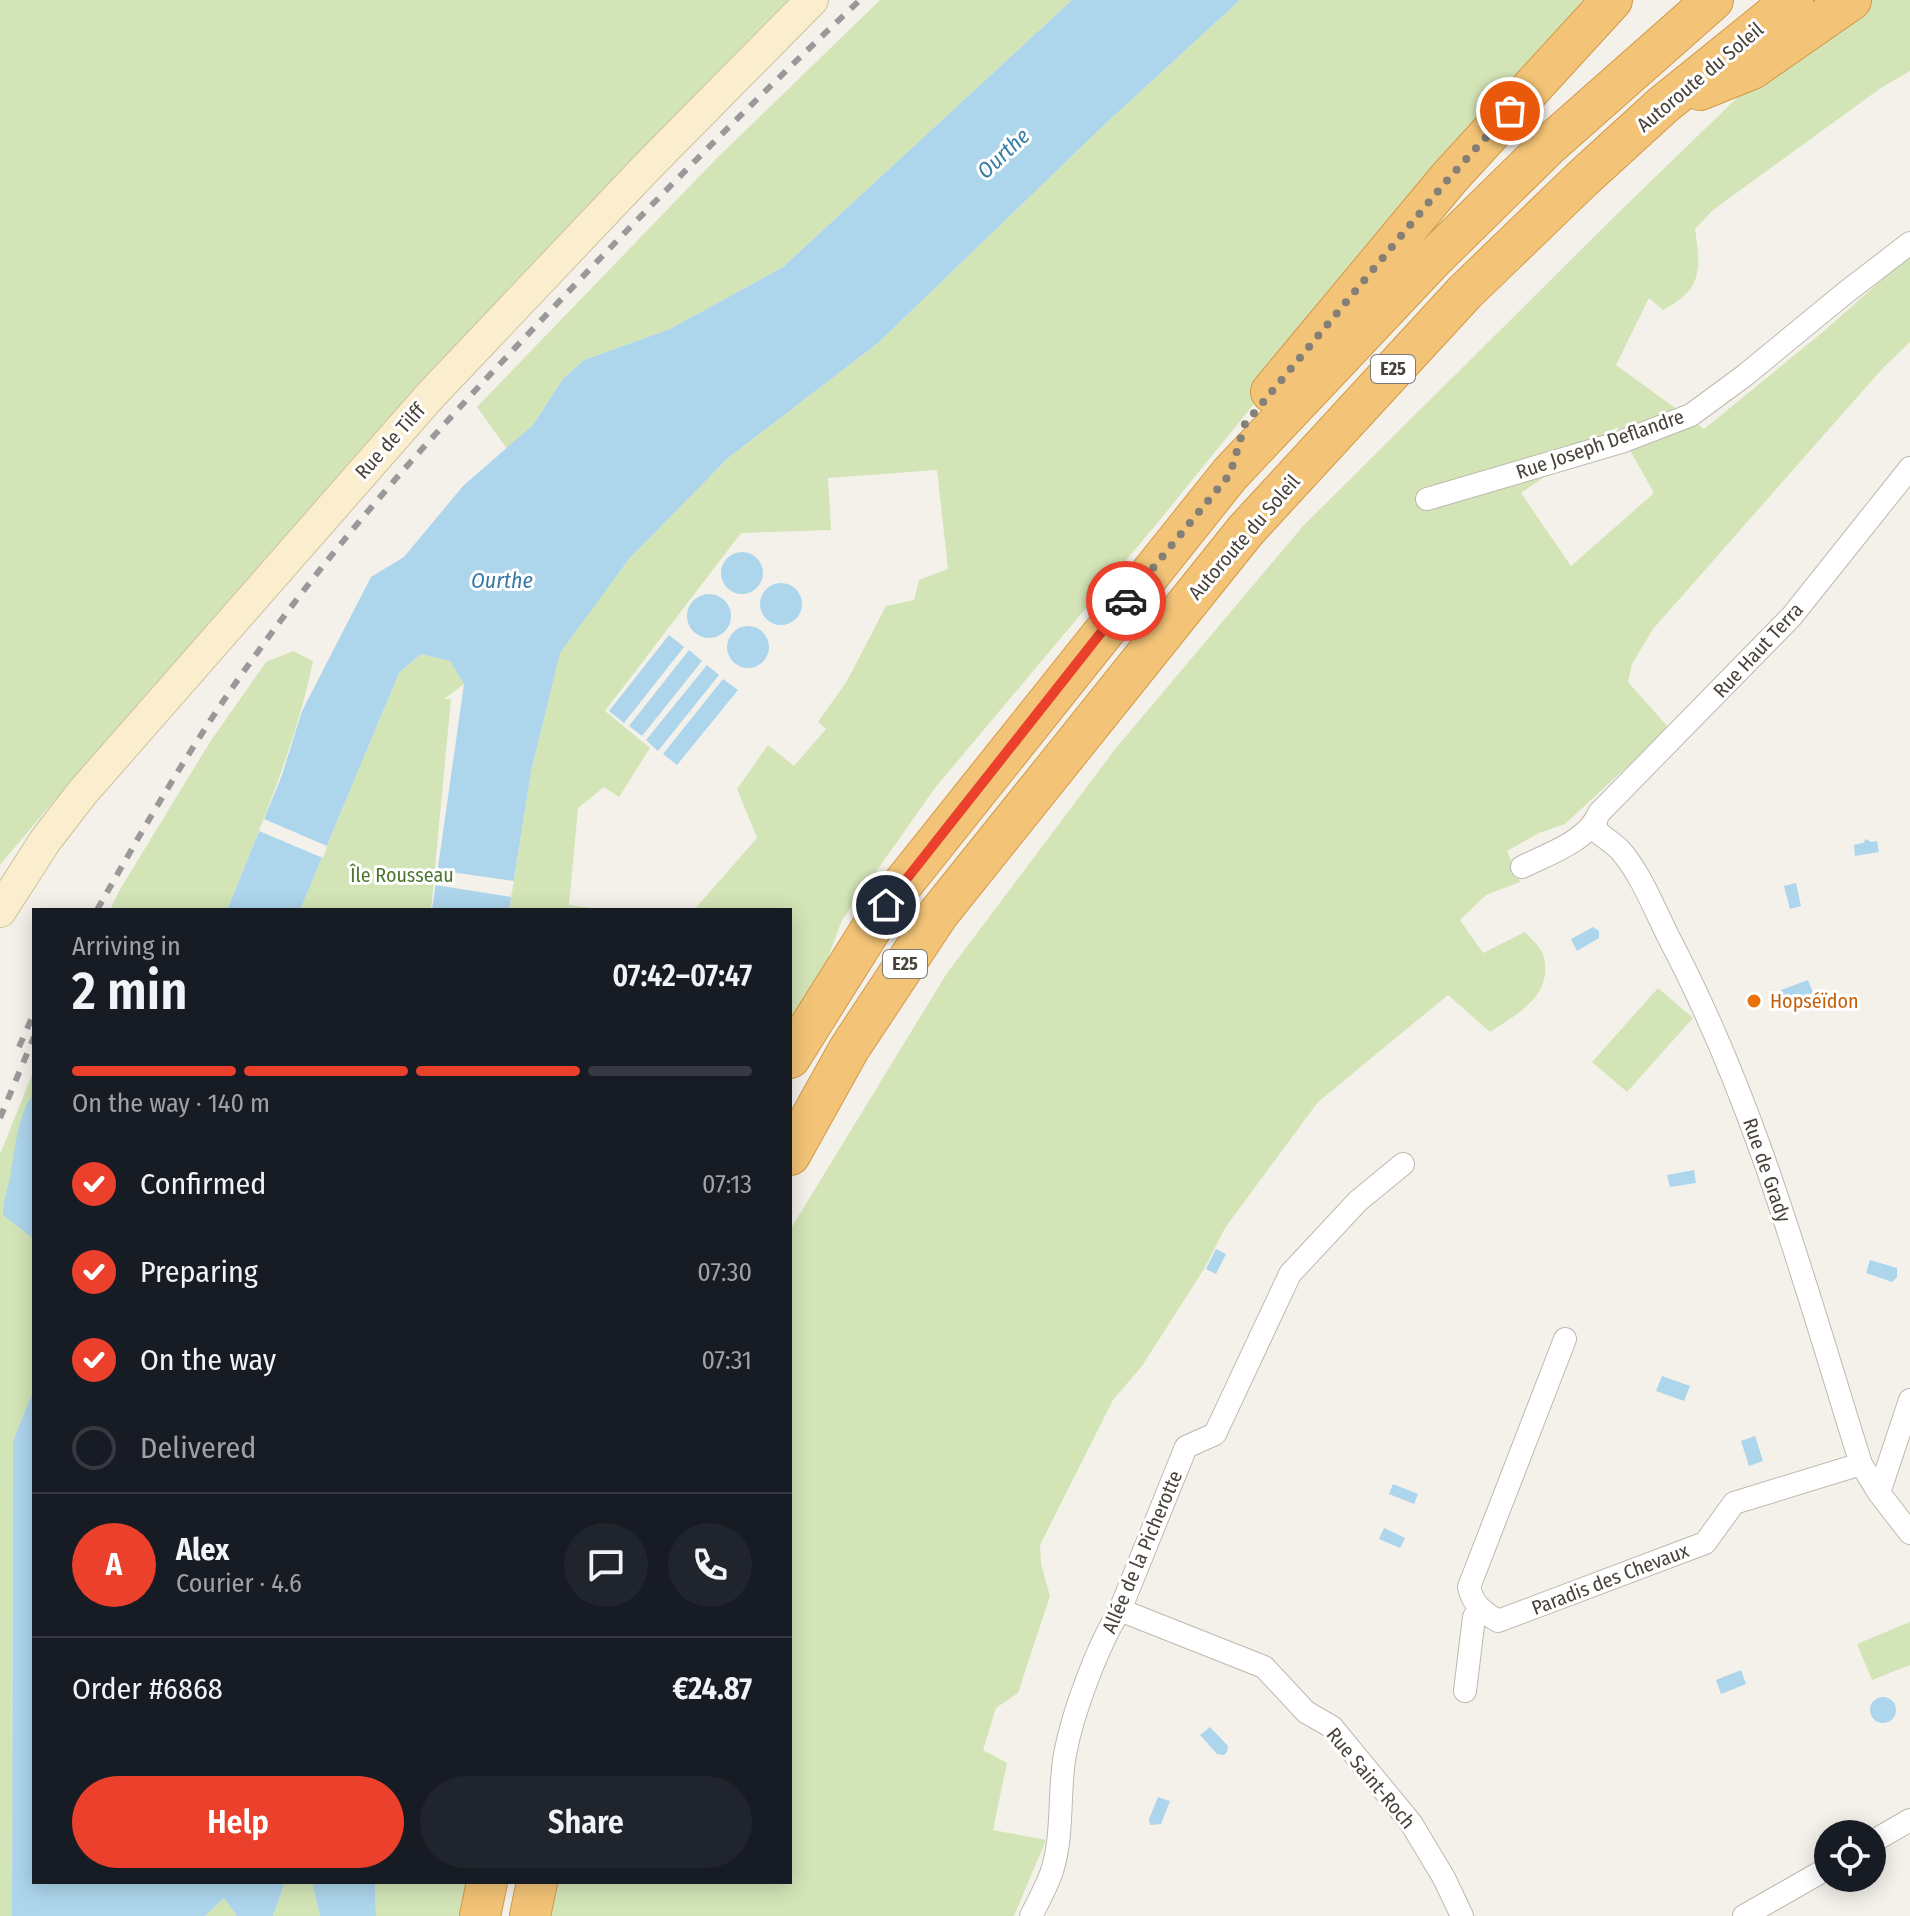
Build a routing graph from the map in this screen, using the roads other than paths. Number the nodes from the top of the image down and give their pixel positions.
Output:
1 (812, 0) edge
2 (1612, 0) edge
3 (1713, 0) edge
4 (1793, 0) edge
5 (1851, 0) edge
6 (1663, 105) junction
7 (1910, 243) edge
8 (1910, 468) edge
9 (1230, 474) junction
10 (1427, 499) dead end
11 (1596, 821) junction
12 (1522, 867) dead end
13 (0, 911) edge
14 (792, 1055) edge
15 (792, 1151) edge
16 (1403, 1164) dead end
17 (1565, 1339) dead end
18 (1910, 1400) edge
19 (1861, 1464) junction
20 (1879, 1493) junction
21 (1910, 1533) edge
22 (1120, 1610) junction
23 (1480, 1610) junction
24 (1465, 1691) dead end
25 (1910, 1820) edge
26 (1886, 1834) edge
27 (1814, 1876) edge
28 (487, 1884) edge
29 (537, 1884) edge
30 (480, 1916) edge
31 (530, 1916) edge
32 (1031, 1916) edge
33 (1462, 1916) edge
34 (1744, 1916) edge

1 - 13 main road, Rue de Tilff
2 - 9 highway
3 - 9 highway, E25
4 - 6 highway, Autoroute du Soleil / E25
5 - 6 highway
6 - 15 highway, Autoroute du Soleil / E25
7 - 10 street, Rue Joseph Deflandre
8 - 11 street, Rue Haut Terra
9 - 14 highway, E25
11 - 12 street, Rue Haut Terra
11 - 19 street, Rue de Grady
16 - 22 street, Allée de la Picherotte
17 - 23 street
18 - 20 street
19 - 20 street, Rue de Grady
19 - 23 street, Paradis des Chevaux
20 - 21 street, Rue de Grady
22 - 32 street, Allée de la Picherotte
22 - 33 street, Rue Saint-Roch
23 - 24 street
25 - 26 street
27 - 34 street
28 - 30 highway
29 - 31 highway

